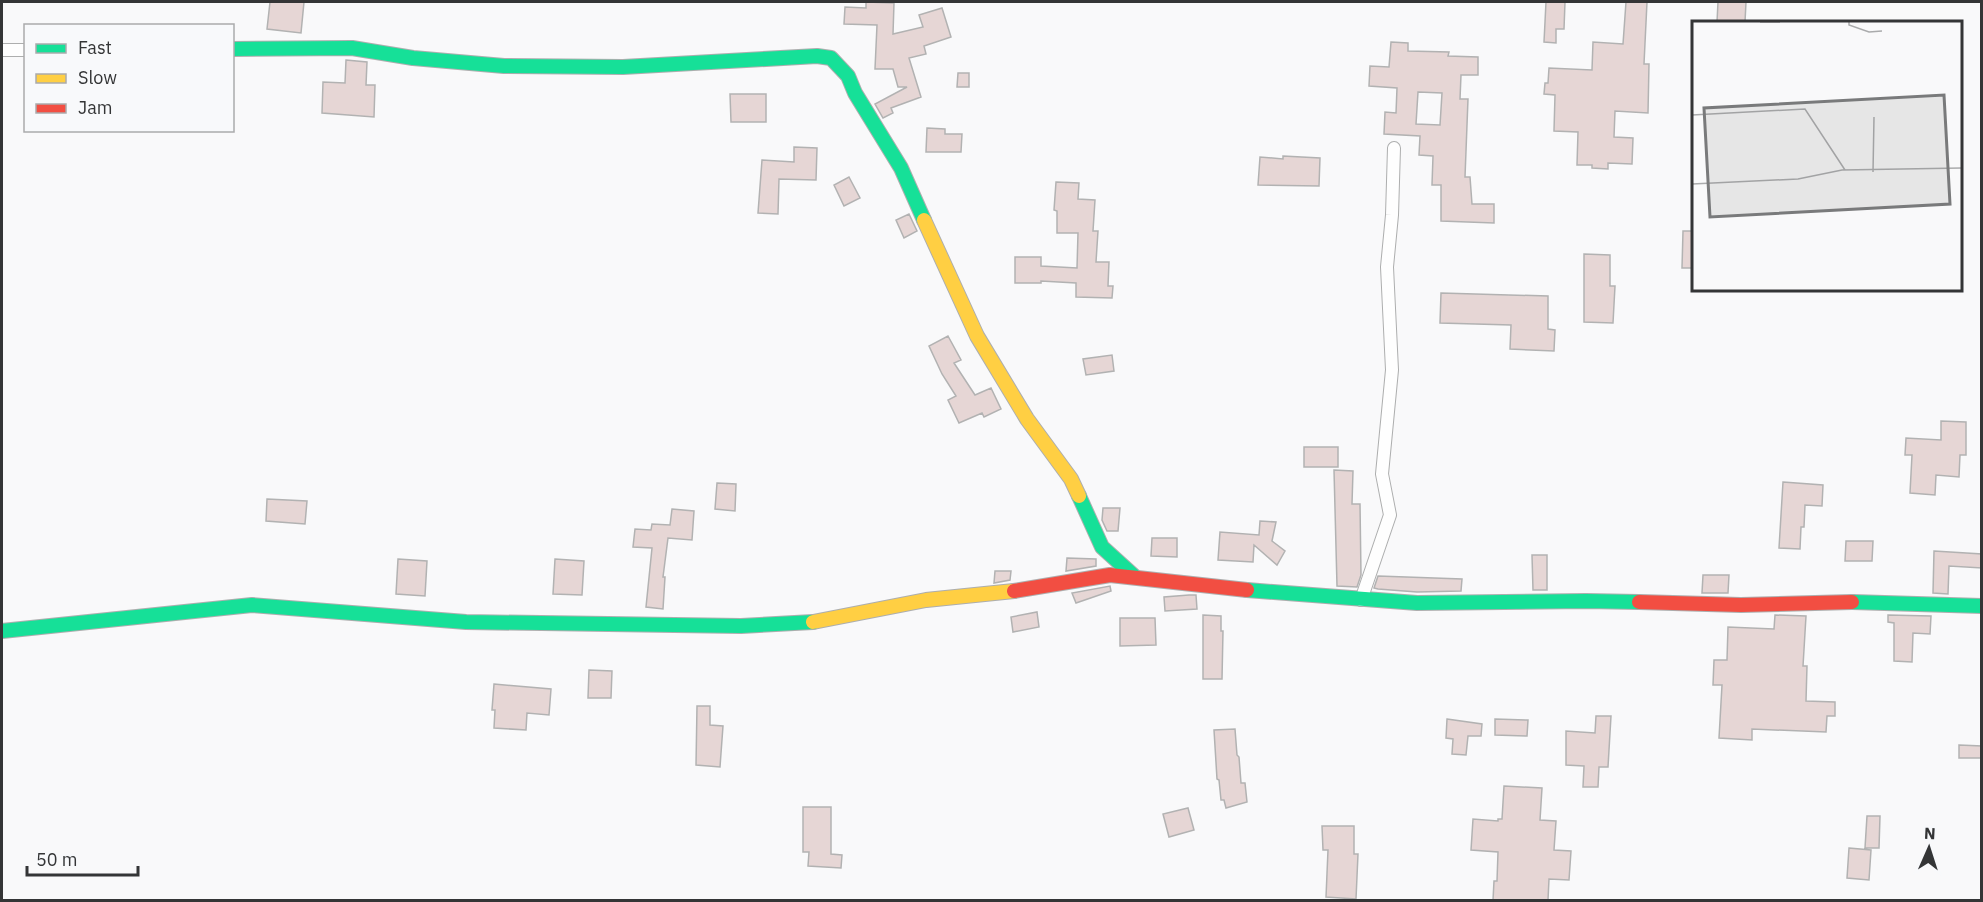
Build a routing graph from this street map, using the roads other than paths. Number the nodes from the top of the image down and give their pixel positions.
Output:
1 (234, 49) edge
2 (2, 50) edge
3 (24, 50) edge
4 (1394, 148) dead end
5 (1135, 577) junction
6 (1361, 600) junction
7 (1982, 606) edge
8 (2, 631) edge

1 - 5 street
2 - 3 street
4 - 6 street
5 - 6 street
5 - 8 street
6 - 7 street

